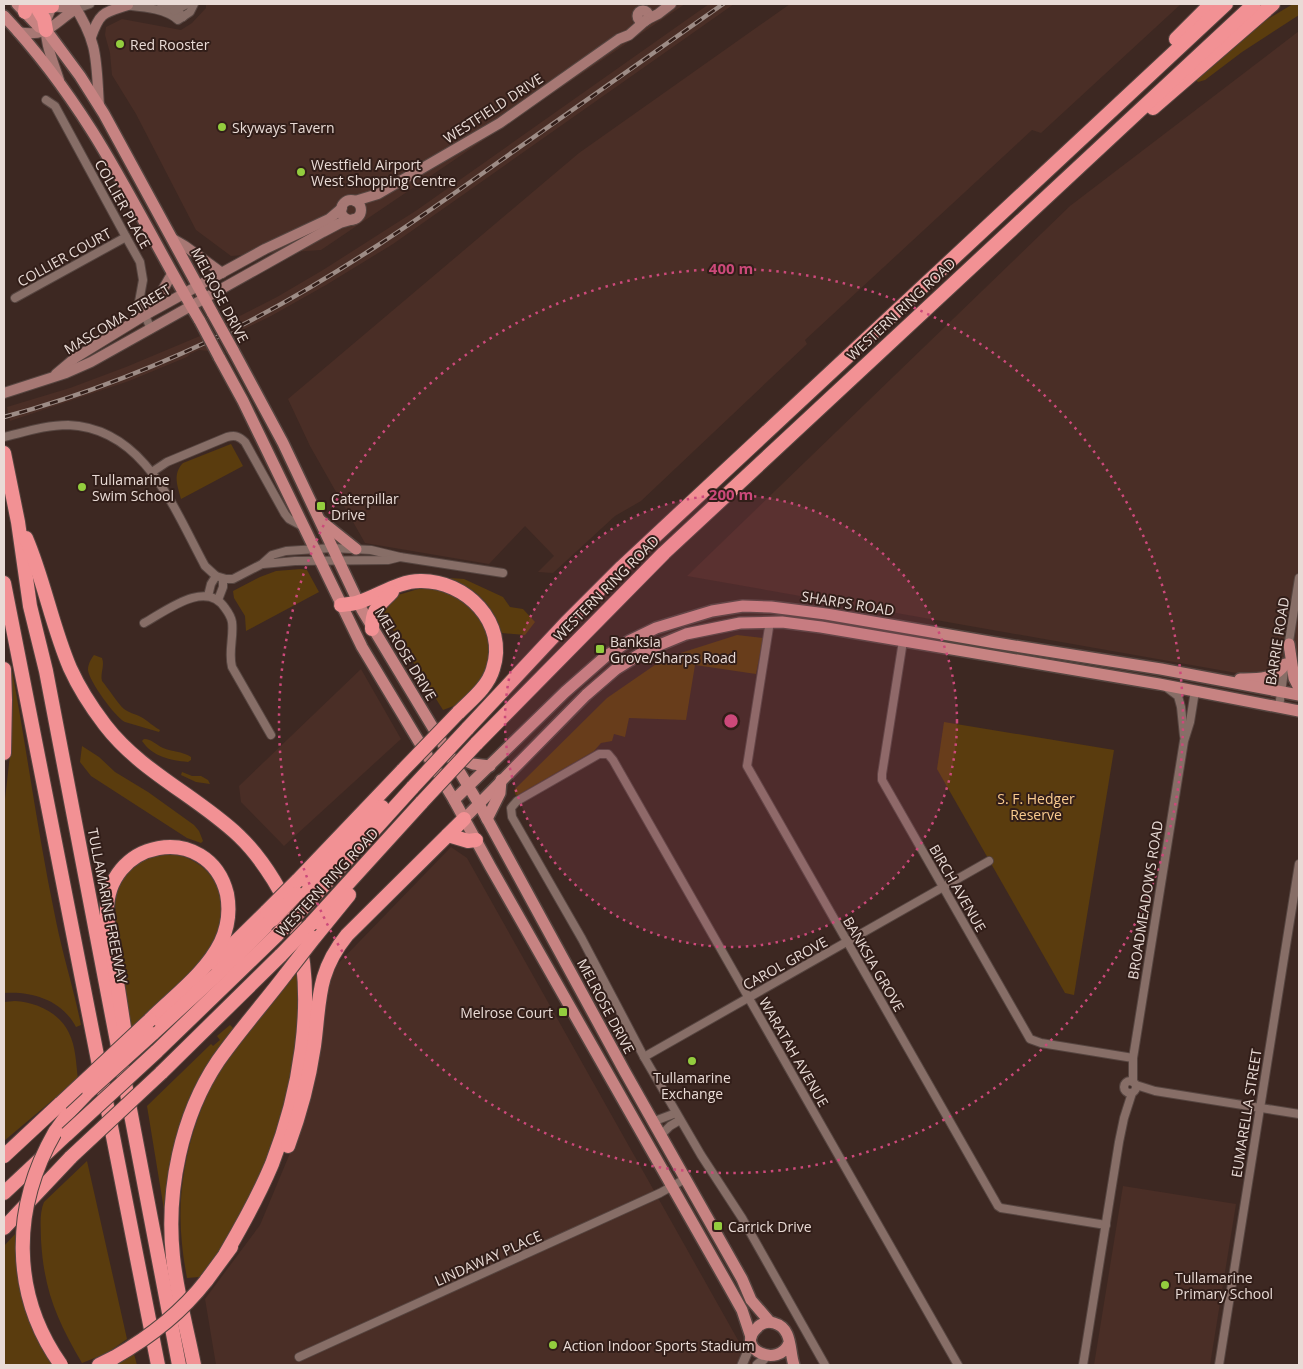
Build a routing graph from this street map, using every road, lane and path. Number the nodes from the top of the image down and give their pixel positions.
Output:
1 (90, 4) edge
2 (116, 4) edge
3 (161, 4) edge
4 (187, 4) edge
5 (194, 4) edge
6 (669, 4) edge
7 (1211, 4) edge
8 (1226, 4) edge
9 (1254, 4) edge
10 (1273, 4) edge
11 (54, 5) edge
12 (128, 5) junction
13 (28, 6) edge
14 (74, 6) edge
15 (174, 12) junction
16 (6, 18) edge
17 (46, 30) junction
18 (18, 32) junction
19 (91, 37) junction
20 (61, 85) junction
21 (46, 100) dead end
22 (100, 106) junction
23 (1077, 142) junction
24 (1056, 187) junction
25 (378, 194) junction
26 (355, 201) junction
27 (342, 208) junction
28 (356, 218) junction
29 (126, 237) junction
30 (173, 239) junction
31 (222, 272) junction
32 (172, 274) junction
33 (197, 286) junction
34 (184, 294) junction
35 (15, 298) dead end
36 (204, 298) junction
37 (190, 305) junction
38 (147, 314) junction
39 (151, 329) junction
40 (51, 377) junction
41 (4, 393) edge
42 (4, 437) edge
43 (5, 458) edge
44 (152, 472) junction
45 (318, 518) junction
46 (18, 522) junction
47 (304, 527) junction
48 (332, 548) junction
49 (313, 549) junction
50 (356, 549) junction
51 (400, 557) junction
52 (319, 561) junction
53 (338, 561) junction
54 (262, 564) junction
55 (503, 573) dead end
56 (219, 577) junction
57 (1299, 578) edge
58 (4, 583) edge
59 (397, 586) junction
60 (208, 596) junction
61 (218, 600) junction
62 (358, 602) junction
63 (341, 605) junction
64 (770, 622) junction
65 (144, 623) dead end
66 (372, 629) junction
67 (639, 636) junction
68 (903, 641) junction
69 (1289, 644) junction
70 (645, 651) junction
71 (1286, 664) junction
72 (4, 669) edge
73 (1161, 669) junction
74 (1208, 678) junction
75 (1159, 684) junction
76 (1299, 688) edge
77 (1195, 691) junction
78 (1281, 692) junction
79 (1299, 695) edge
80 (1279, 707) junction
81 (1299, 711) edge
82 (463, 722) junction
83 (271, 735) dead end
84 (1184, 741) junction
85 (4, 753) edge
86 (605, 754) joint
87 (454, 762) junction
88 (490, 766) junction
89 (408, 779) junction
90 (501, 780) junction
91 (468, 787) junction
92 (454, 800) junction
93 (479, 804) junction
94 (464, 819) junction
95 (487, 819) junction
96 (448, 835) junction
97 (476, 840) junction
98 (379, 851) junction
99 (989, 861) dead end
100 (1299, 864) edge
101 (944, 887) junction
102 (848, 942) junction
103 (748, 998) junction
104 (588, 1004) junction
105 (573, 1012) junction
106 (151, 1027) junction
107 (644, 1057) junction
108 (1132, 1060) junction
109 (1131, 1087) junction
110 (1260, 1108) junction
111 (1299, 1114) edge
112 (678, 1116) junction
113 (652, 1122) junction
114 (661, 1135) junction
115 (4, 1156) edge
116 (71, 1157) junction
117 (685, 1179) junction
118 (672, 1186) junction
119 (4, 1193) edge
120 (4, 1218) edge
121 (1106, 1225) junction
122 (4, 1228) edge
123 (226, 1253) junction
124 (164, 1282) junction
125 (770, 1322) junction
126 (751, 1340) junction
127 (789, 1343) junction
128 (299, 1357) dead end
129 (766, 1363) edge
130 (61, 1365) edge
131 (99, 1365) edge
132 (158, 1365) edge
133 (179, 1365) edge
134 (194, 1365) edge
135 (742, 1365) edge
136 (794, 1365) edge
137 (825, 1365) edge
138 (958, 1365) edge
139 (1083, 1365) edge
140 (1219, 1365) edge

1 - 14 street
2 - 12 street
3 - 15 street
4 - 15 street
5 - 15 street
6 - 25 main road, WESTFIELD DRIVE
7 - 23 highway
8 - 23 highway, WESTERN RING ROAD
9 - 24 highway, WESTERN RING ROAD
10 - 24 highway
11 - 13 highway
11 - 14 main road
11 - 17 main road
12 - 15 street
12 - 19 main road
13 - 16 main road
13 - 17 highway
14 - 17 main road
14 - 19 main road
16 - 18 main road
17 - 18 main road
17 - 20 main road
17 - 22 main road, MELROSE DRIVE
18 - 20 main road
19 - 22 main road
20 - 32 main road
21 - 29 street, COLLIER PLACE
22 - 30 main road, MELROSE DRIVE
23 - 82 highway, WESTERN RING ROAD
24 - 98 highway, WESTERN RING ROAD, bridge
25 - 26 main road, WESTFIELD DRIVE
25 - 28 main road, WESTFIELD DRIVE
26 - 27 main road
26 - 28 main road
27 - 28 main road
27 - 31 main road
28 - 36 main road, WESTFIELD DRIVE
29 - 35 street, COLLIER COURT
29 - 38 street, COLLIER PLACE
30 - 31 main road
30 - 33 main road, MELROSE DRIVE
31 - 33 main road
32 - 34 main road
32 - 38 main road
33 - 34 main road, MASCOMA STREET
33 - 36 main road, MELROSE DRIVE
34 - 37 main road
34 - 38 main road, MASCOMA STREET
36 - 37 main road, MASCOMA STREET
36 - 45 main road, MELROSE DRIVE, bridge
37 - 39 main road, MASCOMA STREET
37 - 47 main road, bridge
38 - 39 street, COLLIER PLACE
38 - 40 main road, MASCOMA STREET
39 - 40 main road, MASCOMA STREET
40 - 41 main road, MASCOMA STREET
42 - 44 street
43 - 46 highway, TULLAMARINE FREEWAY
44 - 47 street
44 - 56 street
45 - 48 main road, MELROSE DRIVE
45 - 50 main road
46 - 123 highway
46 - 124 highway, TULLAMARINE FREEWAY
47 - 49 main road
48 - 49 street
48 - 50 street
48 - 53 main road, MELROSE DRIVE
49 - 52 main road
49 - 54 street
50 - 51 street
51 - 53 street
51 - 55 street
52 - 53 street
52 - 54 street
52 - 63 main road
53 - 62 main road, MELROSE DRIVE
54 - 56 street
56 - 60 street
56 - 61 street
57 - 69 street, BARRIE ROAD
58 - 132 highway
59 - 62 highway
59 - 66 highway
59 - 82 highway
60 - 61 street
60 - 65 street
61 - 83 street
62 - 63 highway
62 - 66 main road, MELROSE DRIVE
63 - 92 main road
64 - 68 main road, SHARPS ROAD
64 - 70 main road, SHARPS ROAD
64 - 102 street, BANKSIA GROVE
66 - 87 main road, MELROSE DRIVE
67 - 70 main road
67 - 73 main road, SHARPS ROAD
67 - 88 main road, SHARPS ROAD
68 - 75 main road, SHARPS ROAD
68 - 101 street, BIRCH AVENUE
69 - 71 street, BARRIE ROAD
69 - 76 main road
70 - 90 main road, SHARPS ROAD
71 - 74 main road
71 - 78 street, BARRIE ROAD
72 - 85 highway
73 - 74 main road, SHARPS ROAD
73 - 77 main road
74 - 78 main road, SHARPS ROAD
75 - 77 main road, SHARPS ROAD
75 - 84 street, BROADMEADOWS ROAD
77 - 80 main road, SHARPS ROAD
77 - 84 street, BROADMEADOWS ROAD
78 - 79 main road, SHARPS ROAD
78 - 80 street, BARRIE ROAD
80 - 81 main road, SHARPS ROAD
82 - 89 highway, WESTERN RING ROAD, bridge
82 - 89 highway, bridge
84 - 108 street, BROADMEADOWS ROAD
86 - 103 street, WARATAH AVENUE
86 - 107 street, MELROSE DRIVE
87 - 88 main road
87 - 91 main road, MELROSE DRIVE
88 - 91 main road, SHARPS ROAD
89 - 106 highway, bridge
89 - 119 highway, WESTERN RING ROAD, bridge
90 - 93 main road, SHARPS ROAD
90 - 95 main road
91 - 92 main road, SHARPS ROAD
91 - 93 main road, MELROSE DRIVE
92 - 94 main road
93 - 94 main road, SHARPS ROAD
93 - 95 main road, MELROSE DRIVE
94 - 96 highway
94 - 97 main road
95 - 104 main road, MELROSE DRIVE
96 - 97 highway
96 - 123 highway
97 - 105 main road
98 - 116 highway, WESTERN RING ROAD, bridge
98 - 134 highway, bridge
99 - 101 street, CAROL GROVE
100 - 110 street, EUMARELLA STREET
101 - 102 street, CAROL GROVE
101 - 108 street, BIRCH AVENUE
102 - 103 street, CAROL GROVE
102 - 121 street, BANKSIA GROVE
103 - 107 street, CAROL GROVE
103 - 138 street, WARATAH AVENUE
104 - 105 main road
104 - 113 main road, MELROSE DRIVE
105 - 118 main road
106 - 115 highway, bridge
106 - 124 highway
106 - 130 highway, bridge
107 - 112 street, MELROSE DRIVE
108 - 109 street, BROADMEADOWS ROAD
109 - 110 street
109 - 121 street, BROADMEADOWS ROAD
110 - 111 street
110 - 140 street, EUMARELLA STREET
112 - 113 street
112 - 114 street
112 - 137 street, MELROSE DRIVE
113 - 114 main road, MELROSE DRIVE
114 - 117 main road, MELROSE DRIVE
116 - 120 highway, WESTERN RING ROAD
116 - 122 highway
117 - 118 street, LINDAWAY PLACE
117 - 125 main road, MELROSE DRIVE
118 - 126 main road
118 - 128 street, LINDAWAY PLACE
121 - 139 street, BROADMEADOWS ROAD
123 - 131 highway, bridge
124 - 133 highway, TULLAMARINE FREEWAY
125 - 126 main road
125 - 127 main road
126 - 129 main road
126 - 135 street
127 - 129 main road
127 - 136 main road

